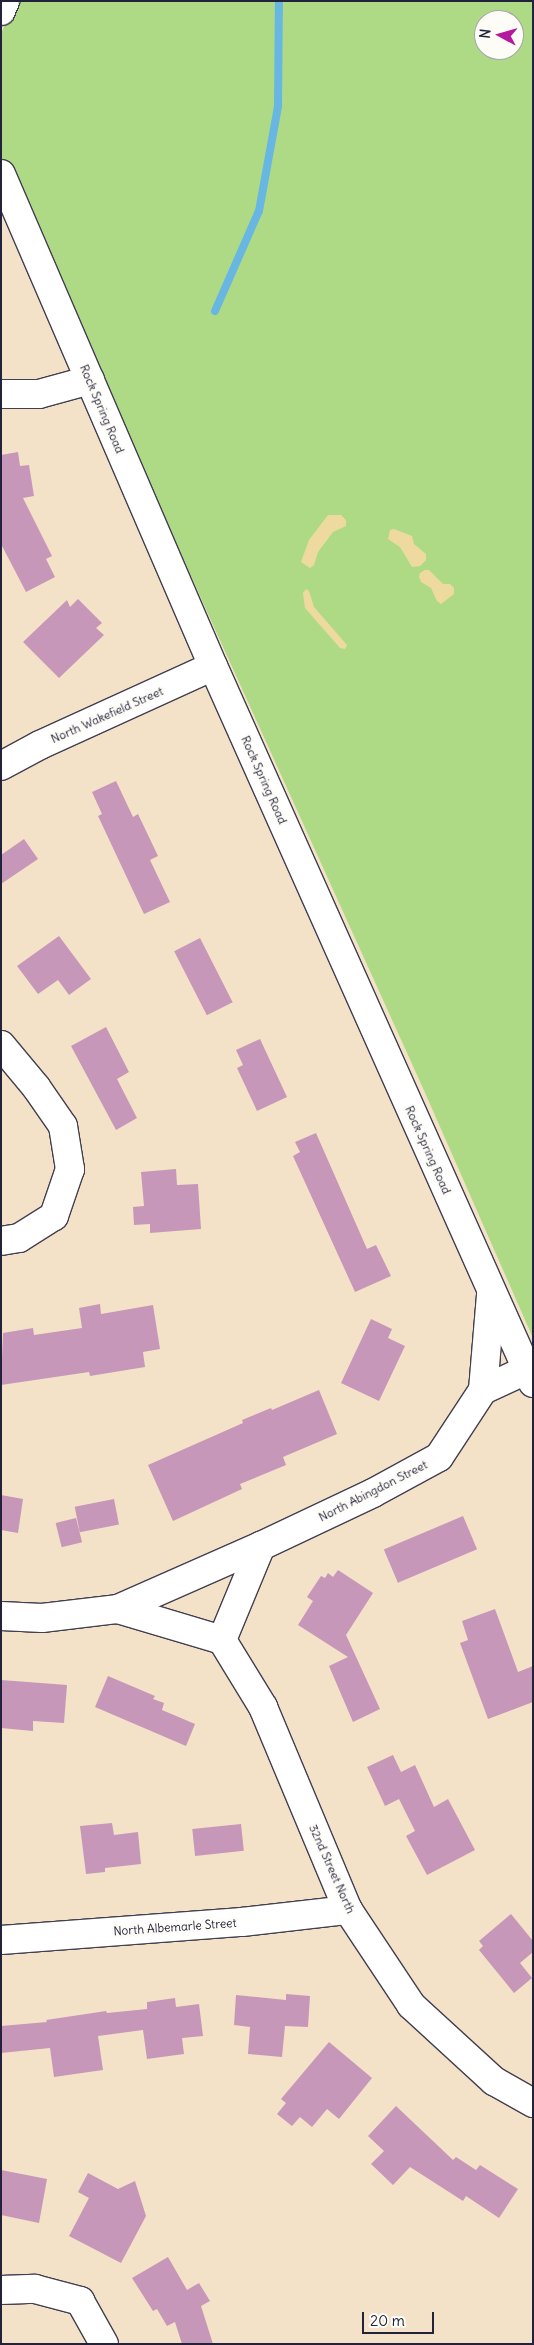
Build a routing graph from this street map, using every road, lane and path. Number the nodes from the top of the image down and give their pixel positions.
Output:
1 (5, 1) edge
2 (1, 11) edge
3 (1, 174) edge
4 (90, 380) junction
5 (1, 394) edge
6 (213, 666) junction
7 (1, 766) edge
8 (1, 1045) edge
9 (1, 1241) edge
10 (491, 1292) junction
11 (530, 1376) edge
12 (483, 1390) junction
13 (261, 1546) junction
14 (118, 1609) junction
15 (1, 1616) edge
16 (222, 1640) junction
17 (348, 1910) junction
18 (1, 1940) edge
19 (533, 2103) edge
20 (1, 2290) edge
21 (104, 2344) edge

1 - 2 street
3 - 4 street, Rock Spring Road
4 - 5 street
4 - 6 street, Rock Spring Road
6 - 7 street, North Wakefield Street
6 - 10 street, Rock Spring Road
8 - 9 street
10 - 11 street, Rock Spring Road
10 - 12 street, North Abingdon Street
11 - 12 street
12 - 13 street, North Abingdon Street
13 - 14 street, North Abingdon Street
13 - 16 street
14 - 15 street, North Abingdon Street
14 - 16 street, North Abingdon Street
16 - 17 street, 32nd Street North
17 - 18 street, North Albemarle Street
17 - 19 street, 32nd Street North
20 - 21 street

